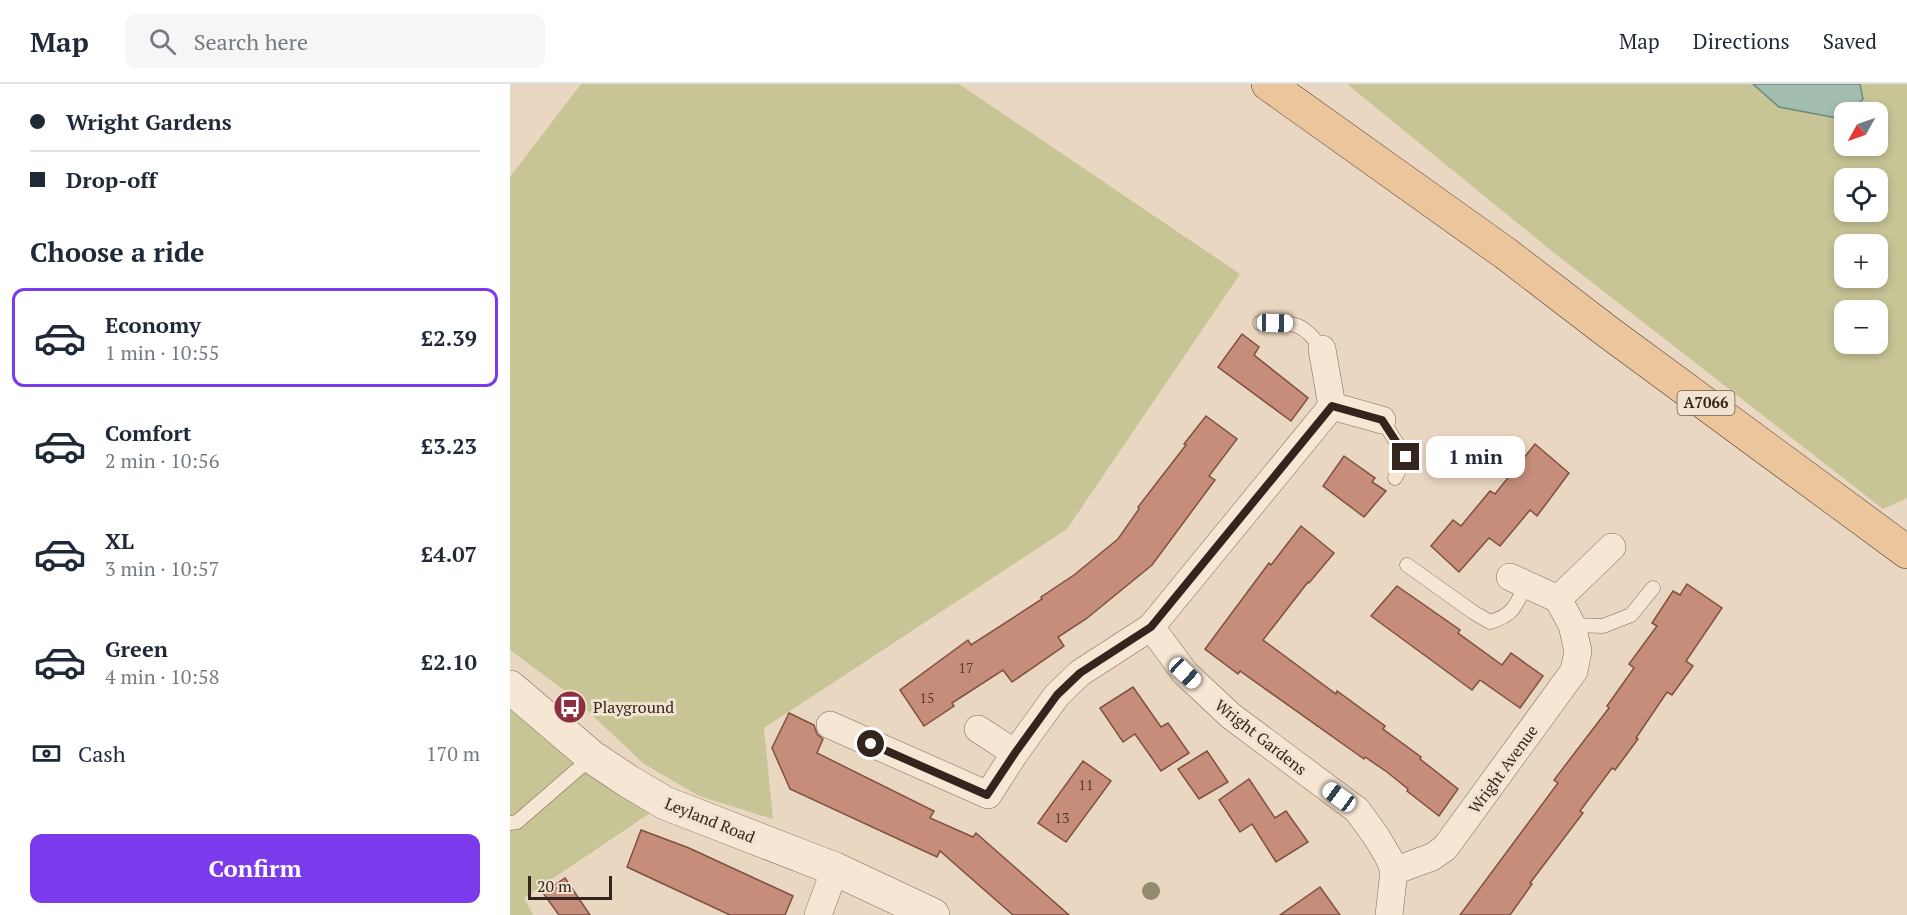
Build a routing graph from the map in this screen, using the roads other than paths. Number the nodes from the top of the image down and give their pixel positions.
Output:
1 (1268, 84) edge
2 (1306, 84) edge
3 (1505, 253) junction
4 (1260, 323) dead end
5 (1322, 349) joint
6 (1332, 406) junction
7 (1382, 420) joint
8 (1395, 478) dead end
9 (1612, 547) dead end
10 (1907, 552) edge
11 (1407, 565) dead end
12 (1518, 580) joint
13 (1653, 588) dead end
14 (1558, 599) junction
15 (1572, 625) junction
16 (1151, 627) junction
17 (510, 687) edge
18 (830, 725) dead end
19 (978, 729) dead end
20 (1015, 753) junction
21 (592, 756) junction
22 (510, 823) edge
23 (835, 869) junction
24 (1394, 871) junction
25 (818, 915) edge
26 (933, 915) edge
27 (1389, 915) edge

1 - 3 main road, A7066
2 - 3 main road, A7066
3 - 10 main road, A7066
4 - 5 lane
5 - 6 street
6 - 7 street
6 - 16 street
7 - 8 lane
9 - 14 street
11 - 12 lane
12 - 14 street
13 - 15 lane
14 - 15 street, Wright Avenue
15 - 24 street, Wright Avenue
16 - 20 street
16 - 24 street, Wright Gardens
17 - 21 street, Leyland Road
18 - 20 street
19 - 20 street
21 - 22 lane
21 - 23 street, Leyland Road
23 - 25 street
23 - 26 street, Leyland Road
24 - 27 street

